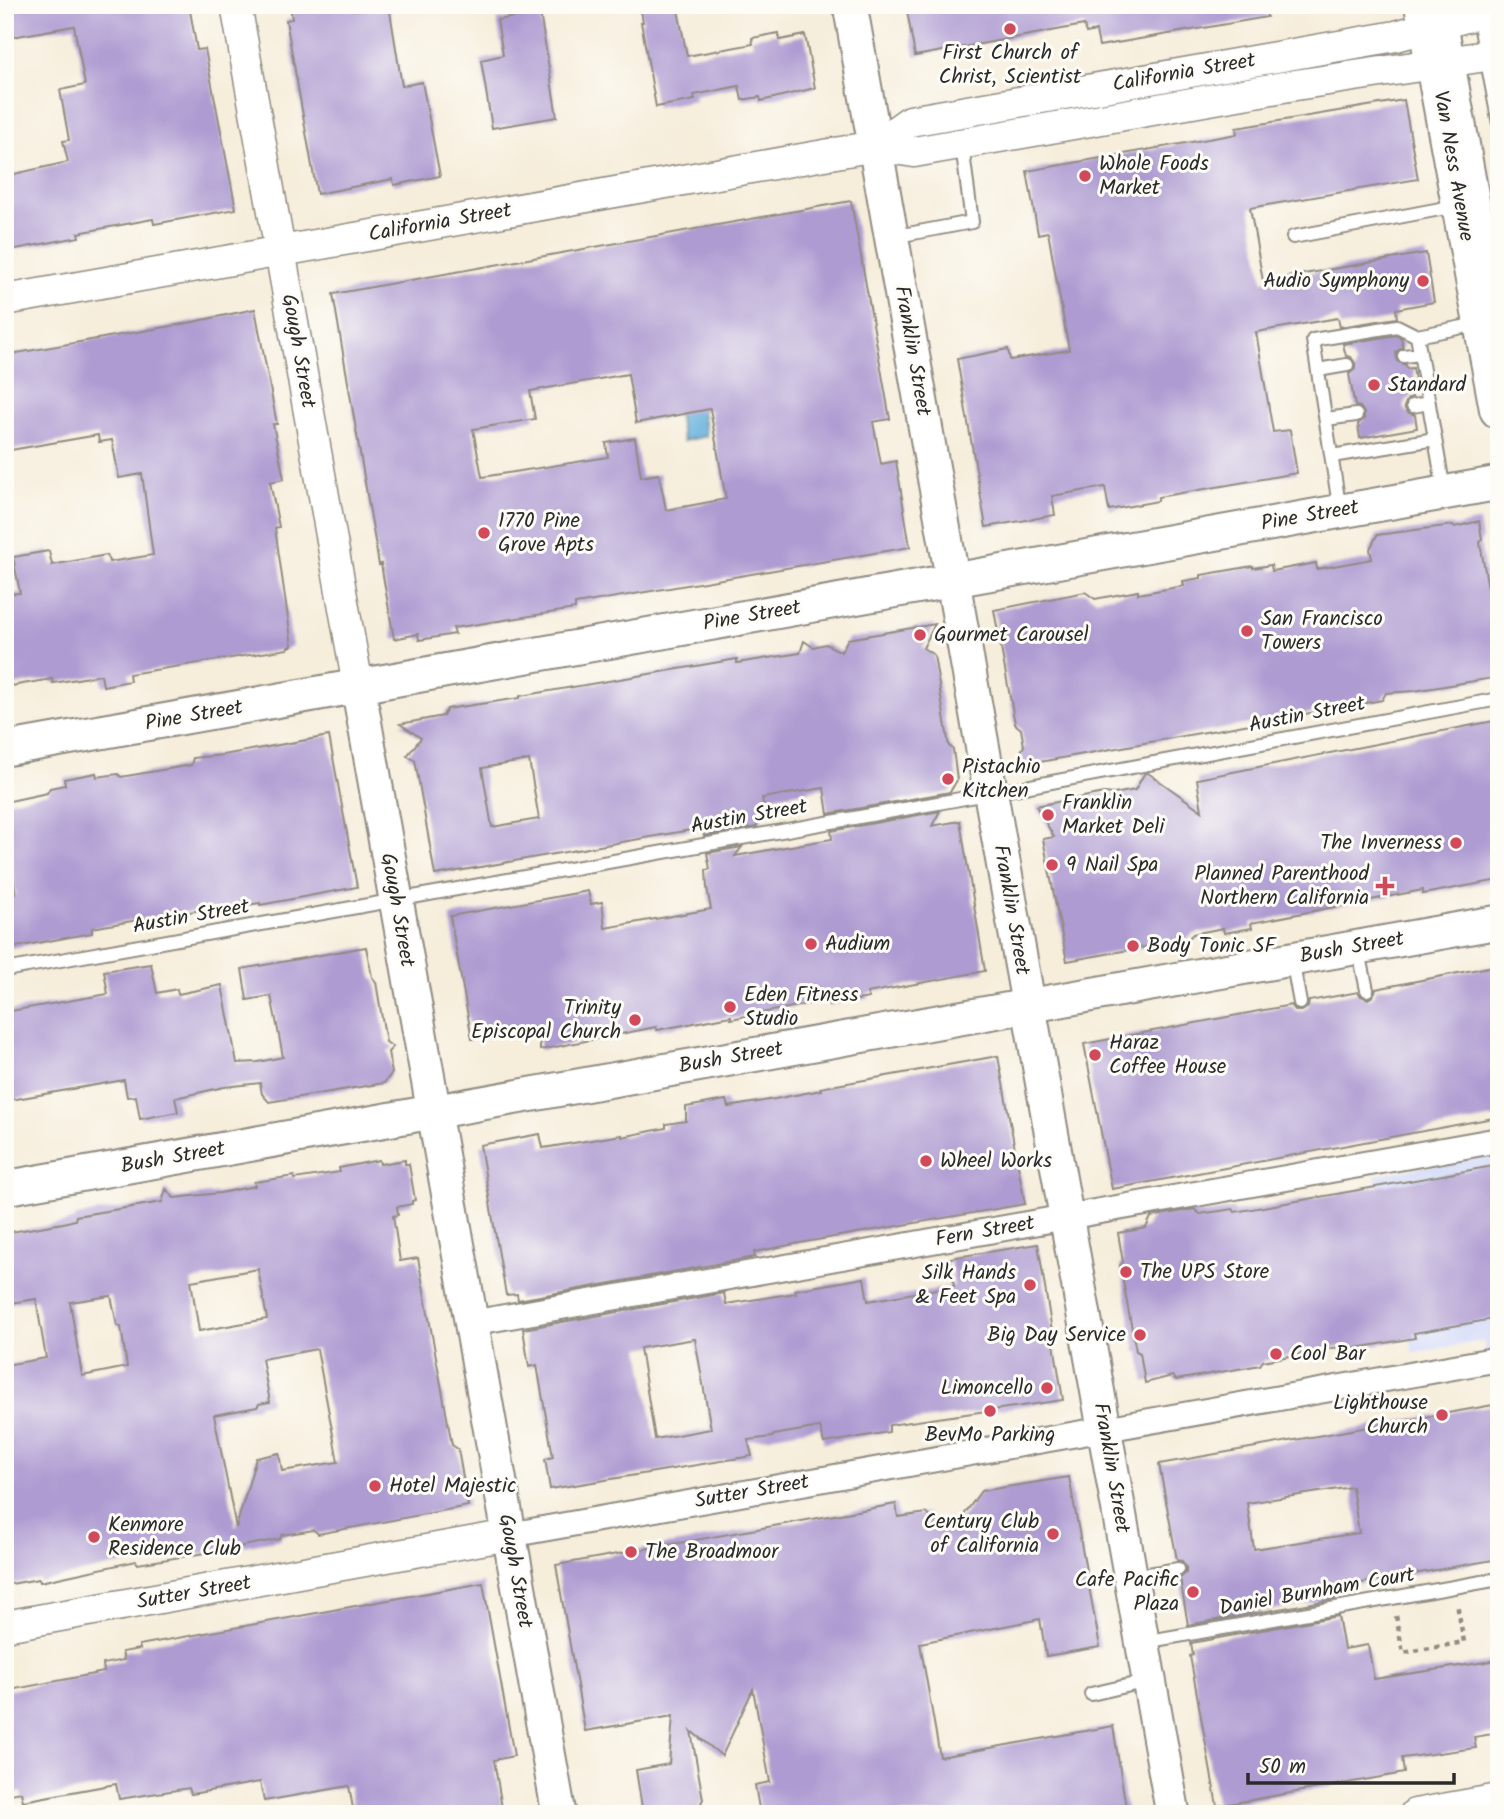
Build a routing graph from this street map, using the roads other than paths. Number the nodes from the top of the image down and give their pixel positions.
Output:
1 (236, 5) edge
2 (849, 5) edge
3 (1463, 20) edge
4 (1493, 55) edge
5 (1499, 124) edge
6 (962, 145) junction
7 (875, 146) junction
8 (1460, 205) junction
9 (891, 237) junction
10 (1293, 237) dead end
11 (279, 251) junction
12 (1499, 288) edge
13 (5, 300) edge
14 (1482, 323) junction
15 (1417, 336) junction
16 (1420, 354) junction
17 (1404, 356) dead end
18 (1347, 365) dead end
19 (1318, 370) junction
20 (1429, 403) junction
21 (1413, 405) dead end
22 (1499, 409) edge
23 (1356, 415) dead end
24 (1326, 419) junction
25 (1435, 439) junction
26 (1332, 456) junction
27 (1499, 483) edge
28 (1444, 493) junction
29 (1340, 511) junction
30 (952, 580) junction
31 (358, 686) junction
32 (1499, 699) edge
33 (5, 749) edge
34 (990, 793) junction
35 (396, 900) junction
36 (1499, 922) edge
37 (1358, 947) junction
38 (1292, 958) junction
39 (5, 970) edge
40 (1367, 990) dead end
41 (1300, 1003) dead end
42 (1028, 1005) junction
43 (434, 1111) junction
44 (1499, 1140) edge
45 (5, 1188) edge
46 (1066, 1217) junction
47 (471, 1323) junction
48 (1499, 1359) edge
49 (1104, 1429) junction
50 (509, 1535) junction
51 (1178, 1569) dead end
52 (1130, 1577) junction
53 (1499, 1579) edge
54 (5, 1626) edge
55 (1142, 1642) junction
56 (1149, 1681) junction
57 (1091, 1694) dead end
58 (1479, 1807) edge
59 (559, 1814) edge
60 (1173, 1814) edge
61 (1415, 1814) edge

1 - 11 street, Gough Street
2 - 7 main road, Franklin Street
3 - 4 street, California Street
3 - 4 lane
3 - 6 street, California Street
3 - 7 street, California Street
3 - 8 highway, Van Ness Avenue
3 - 12 lane
4 - 5 lane
6 - 7 street, California Street
6 - 9 lane
7 - 9 main road, Franklin Street
7 - 11 street, California Street
8 - 10 lane
8 - 14 highway, Van Ness Avenue
9 - 30 main road, Franklin Street
11 - 13 street, California Street
11 - 31 street, Gough Street
14 - 15 lane
14 - 22 highway, Van Ness Avenue
15 - 16 lane
15 - 19 lane
16 - 17 lane
16 - 20 lane
18 - 19 lane
19 - 24 lane
20 - 21 lane
20 - 25 lane
23 - 24 lane
24 - 26 lane
25 - 26 lane
25 - 28 lane
26 - 29 lane
27 - 28 main road, Pine Street
28 - 29 main road, Pine Street
29 - 30 main road, Pine Street
30 - 31 main road, Pine Street
30 - 34 main road, Franklin Street
31 - 33 main road, Pine Street
31 - 35 main road, Gough Street
32 - 34 lane, Austin Street
34 - 35 lane, Austin Street
34 - 42 main road, Franklin Street
35 - 39 lane, Austin Street
35 - 43 main road, Gough Street
36 - 37 main road, Bush Street
37 - 38 main road, Bush Street
37 - 40 lane
38 - 41 lane
38 - 42 main road, Bush Street
42 - 43 main road, Bush Street
42 - 46 main road, Franklin Street
43 - 45 main road, Bush Street
43 - 47 main road, Gough Street
44 - 46 street, Fern Street
46 - 47 street, Fern Street
46 - 49 main road, Franklin Street
47 - 50 main road, Gough Street
48 - 49 street, Sutter Street
49 - 50 street, Sutter Street
49 - 52 main road, Franklin Street
50 - 54 street, Sutter Street
50 - 59 main road, Gough Street
51 - 52 lane
52 - 55 main road, Franklin Street
53 - 55 lane, Daniel Burnham Court
55 - 56 main road, Franklin Street
56 - 57 lane
56 - 60 main road, Franklin Street
58 - 61 street

